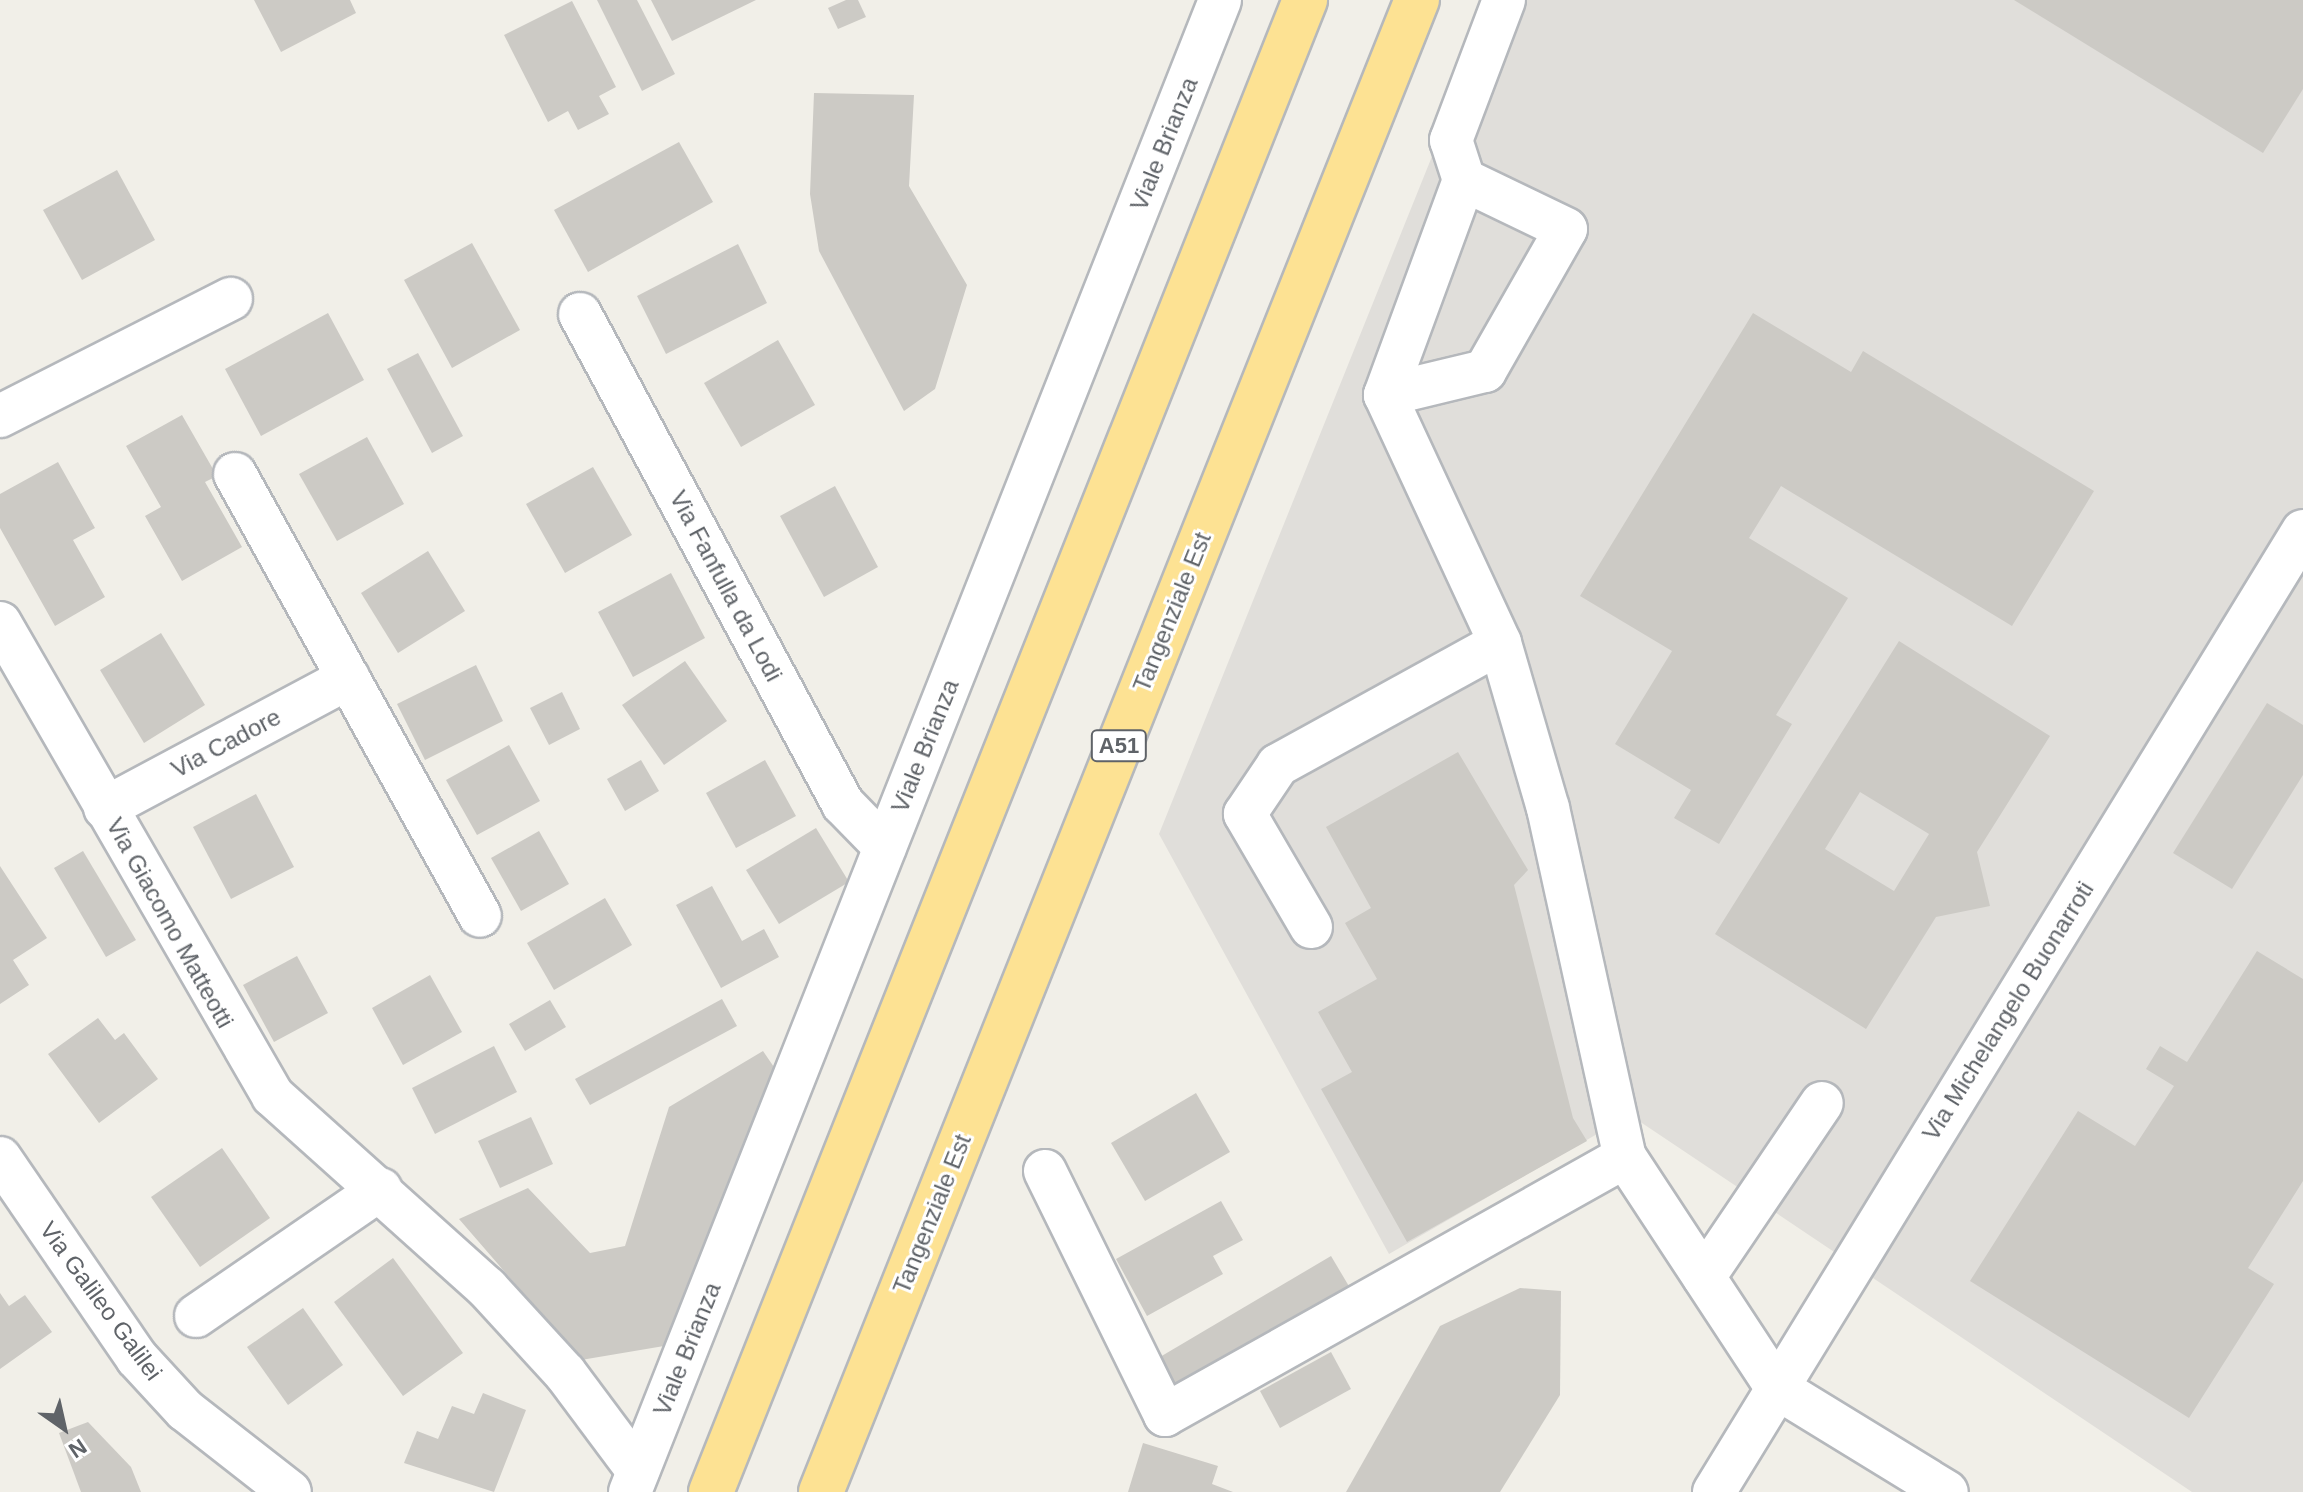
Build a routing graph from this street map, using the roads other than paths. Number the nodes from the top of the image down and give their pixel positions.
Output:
1 (1220, 0) edge
2 (1305, 0) edge
3 (1417, 0) edge
4 (1504, 0) edge
5 (1464, 180) junction
6 (231, 299) dead end
7 (580, 314) dead end
8 (1385, 395) junction
9 (0, 416) edge
10 (235, 474) dead end
11 (2303, 531) edge
12 (0, 623) edge
13 (1500, 643) junction
14 (348, 678) junction
15 (105, 808) junction
16 (885, 847) junction
17 (480, 916) dead end
18 (1311, 927) dead end
19 (1822, 1103) dead end
20 (1625, 1157) junction
21 (0, 1158) edge
22 (1045, 1171) dead end
23 (381, 1189) junction
24 (1704, 1277) junction
25 (196, 1316) dead end
26 (1777, 1388) junction
27 (634, 1481) edge
28 (290, 1492) edge
29 (711, 1492) edge
30 (821, 1492) edge
31 (1714, 1492) edge
32 (1947, 1492) edge

1 - 16 street, Viale Brianza
2 - 29 highway
3 - 30 highway, Tangenziale Est / A51
4 - 5 street
5 - 8 street
5 - 8 street
6 - 9 street
7 - 16 street, Via Fanfulla da Lodi
8 - 13 street
10 - 14 street
11 - 26 street, Via Michelangelo Buonarroti
12 - 15 street, Via Giacomo Matteotti
13 - 18 street
13 - 20 street
14 - 15 street, Via Cadore
14 - 17 street
15 - 23 street, Via Giacomo Matteotti
16 - 27 street, Viale Brianza
19 - 24 street
20 - 22 street
20 - 24 street
21 - 28 street, Via Galileo Galilei
23 - 25 street
23 - 27 street, Via Giacomo Matteotti
24 - 26 street
26 - 31 street, Via Michelangelo Buonarroti
26 - 32 street

